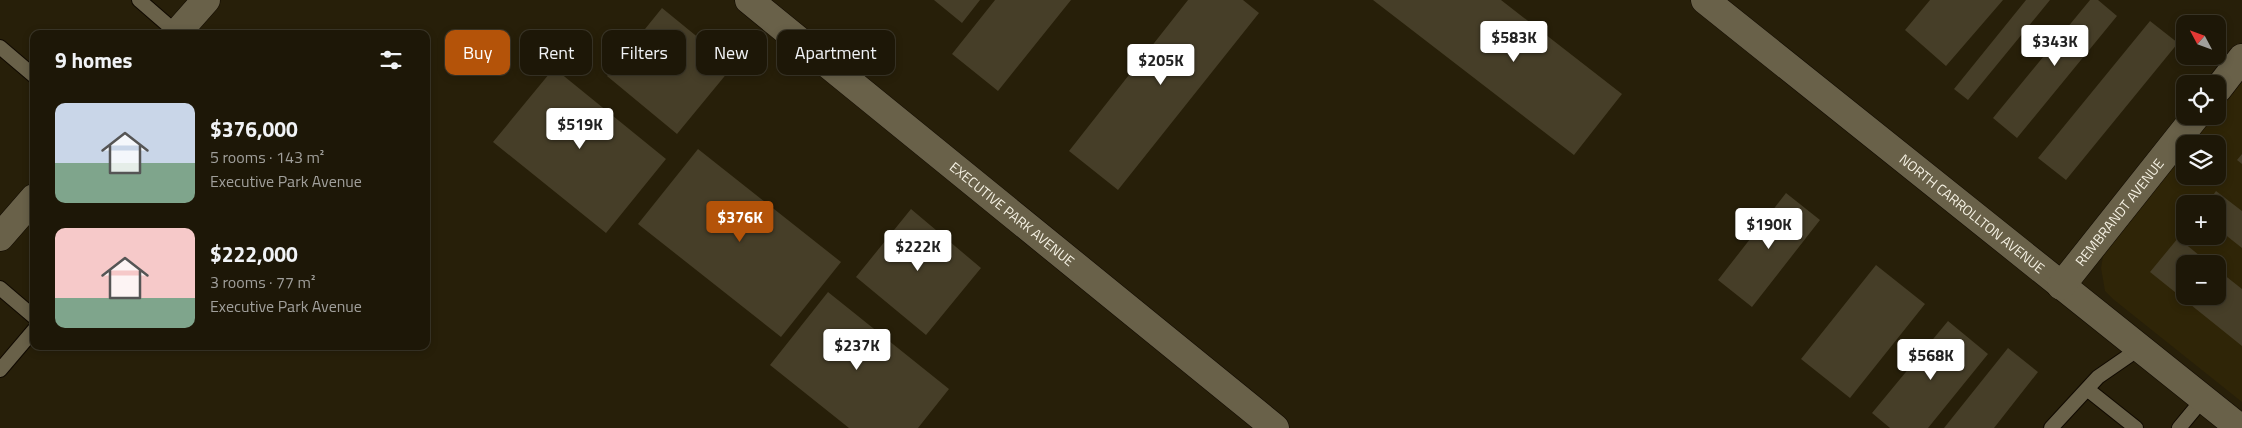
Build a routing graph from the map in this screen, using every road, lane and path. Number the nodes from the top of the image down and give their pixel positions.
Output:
1 (140, 0) edge
2 (206, 0) edge
3 (749, 0) edge
4 (1705, 0) edge
5 (174, 30) edge
6 (180, 30) edge
7 (0, 47) edge
8 (2242, 58) edge
9 (30, 73) edge
10 (2226, 79) edge
11 (2189, 125) edge
12 (30, 203) edge
13 (0, 237) edge
14 (2061, 286) junction
15 (0, 288) edge
16 (30, 314) edge
17 (30, 335) edge
18 (2140, 348) junction
19 (0, 370) edge
20 (2087, 389) junction
21 (2203, 398) junction
22 (1275, 428) edge
23 (2051, 428) edge
24 (2136, 428) edge
25 (2180, 428) edge
26 (2240, 428) edge

1 - 5 lane
2 - 6 street
3 - 22 street, EXECUTIVE PARK AVENUE
4 - 14 street, NORTH CARROLLTON AVENUE
7 - 9 lane
8 - 10 street
11 - 14 street, REMBRANDT AVENUE
12 - 13 street
14 - 18 street, NORTH CARROLLTON AVENUE
15 - 16 lane
17 - 19 lane
18 - 20 lane
18 - 21 street, NORTH CARROLLTON AVENUE
20 - 23 lane
20 - 24 lane
21 - 25 lane
21 - 26 street, NORTH CARROLLTON AVENUE

